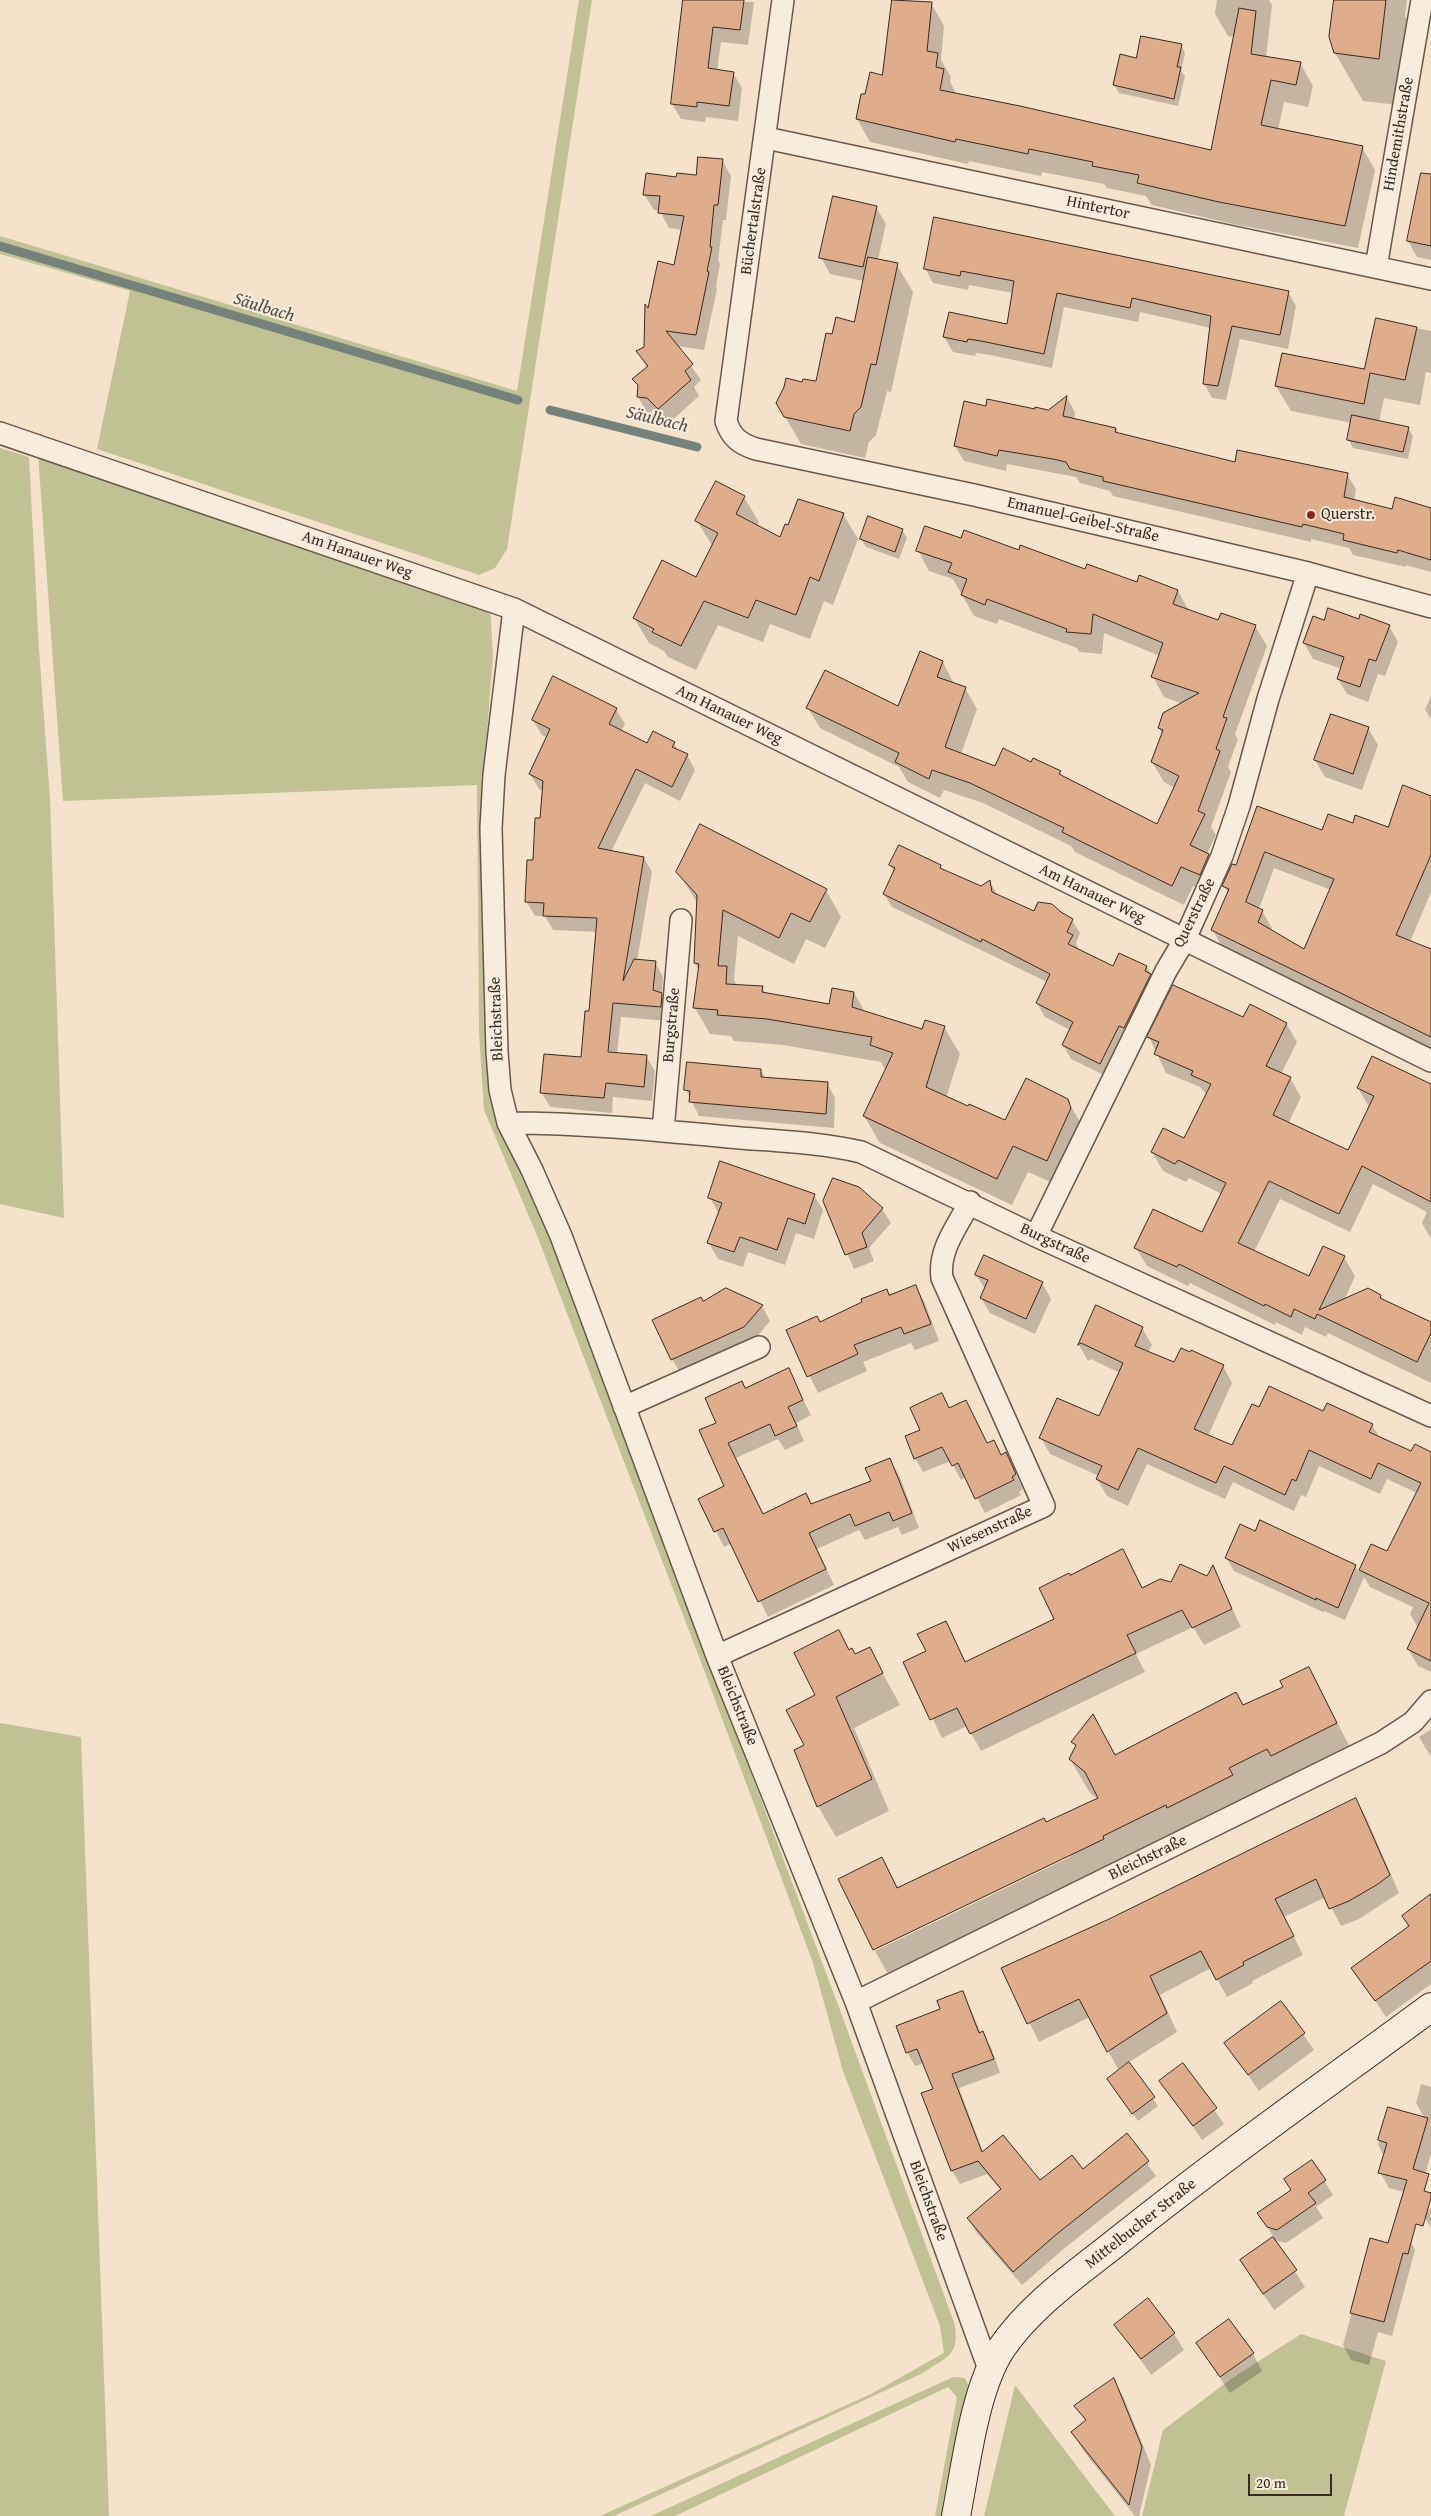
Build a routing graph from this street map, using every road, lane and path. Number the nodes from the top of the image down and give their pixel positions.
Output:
1 (783, 0) edge
2 (1422, 0) edge
3 (766, 138) junction
4 (1376, 267) junction
5 (1431, 279) edge
6 (0, 433) edge
7 (735, 439) joint
8 (1308, 573) junction
9 (1431, 606) edge
10 (514, 609) junction
11 (681, 920) dead end
12 (1184, 939) junction
13 (1431, 1061) edge
14 (508, 1123) junction
15 (663, 1131) junction
16 (970, 1202) junction
17 (1036, 1236) junction
18 (760, 1347) dead end
19 (624, 1407) junction
20 (1431, 1416) edge
21 (717, 1656) junction
22 (1431, 1701) edge
23 (856, 2002) junction
24 (1431, 2007) edge
25 (990, 2372) junction
26 (956, 2516) edge

1 - 3 street, Büchertalstraße
2 - 4 street, Hindemithstraße
3 - 4 street, Hintertor
3 - 7 street, Büchertalstraße
4 - 5 street, Hintertor
6 - 10 street, Am Hanauer Weg
7 - 8 street, Emanuel-Geibel-Straße
8 - 9 street, Emanuel-Geibel-Straße
8 - 12 street, Querstraße
10 - 12 street, Am Hanauer Weg
10 - 14 street, Bleichstraße
11 - 15 street, Burgstraße
12 - 13 street, Am Hanauer Weg
12 - 17 street, Querstraße
14 - 15 street, Burgstraße
14 - 19 street, Bleichstraße
15 - 16 street, Burgstraße
16 - 17 street, Burgstraße
16 - 21 street, Wiesenstraße
17 - 20 street, Burgstraße
18 - 19 street
19 - 21 street, Bleichstraße
21 - 23 street, Bleichstraße
22 - 23 street, Bleichstraße
23 - 25 street, Bleichstraße
24 - 25 main road, Mittelbucher Straße
25 - 26 main road, Mittelbucher Straße

